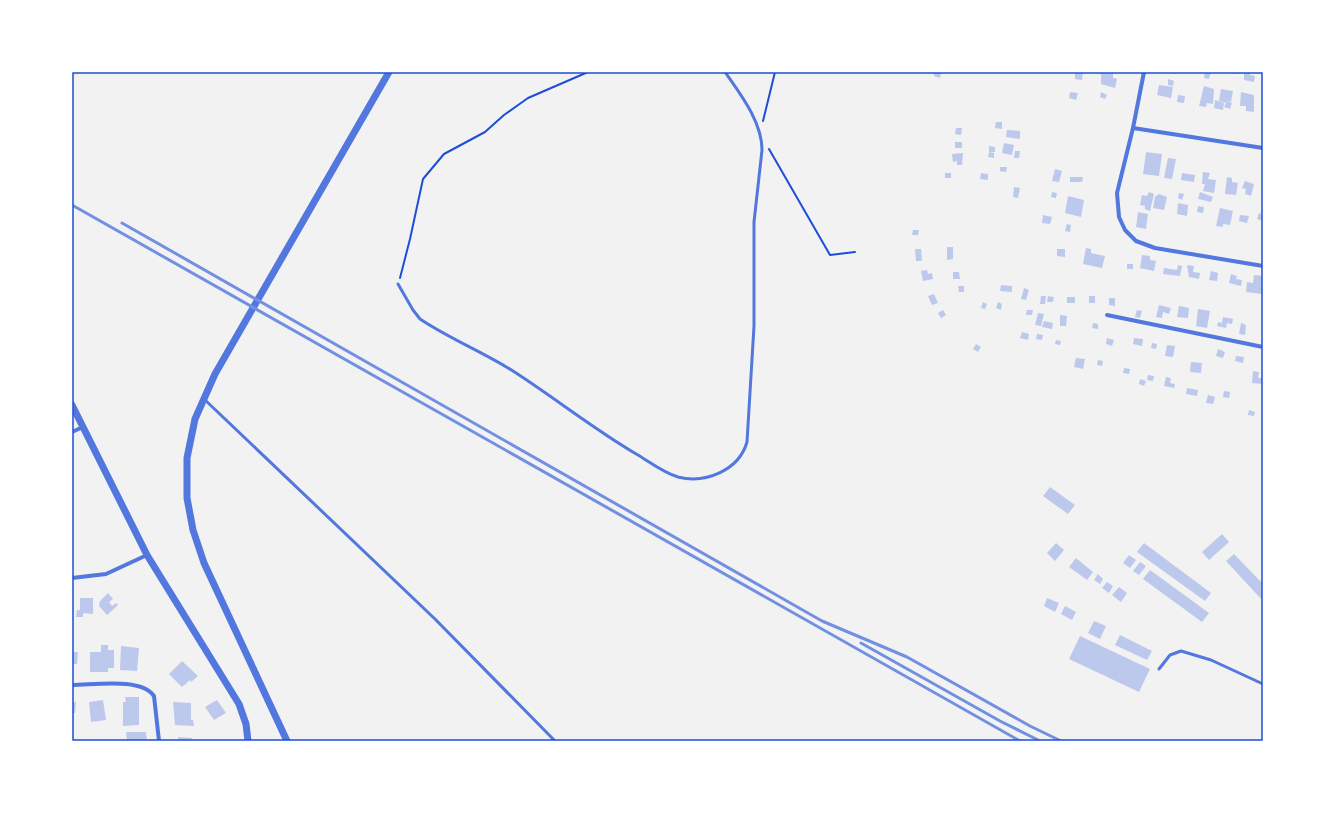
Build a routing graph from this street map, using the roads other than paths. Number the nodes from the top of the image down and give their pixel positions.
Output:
1 (389, 72) edge
2 (725, 72) edge
3 (1144, 72) edge
4 (1133, 128) junction
5 (1263, 148) edge
6 (1263, 266) edge
7 (398, 284) road end
8 (1107, 315) dead end
9 (1263, 347) edge
10 (203, 398) junction
11 (72, 405) edge
12 (83, 428) junction
13 (72, 432) edge
14 (147, 555) junction
15 (72, 578) edge
16 (1159, 669) dead end
17 (1263, 684) edge
18 (72, 685) edge
19 (159, 741) edge
20 (248, 741) edge
21 (287, 741) edge
22 (555, 741) edge

1 - 10 street
2 - 7 lane
3 - 4 street
4 - 5 street
4 - 6 street
8 - 9 street
10 - 21 street
10 - 22 lane
11 - 12 street
12 - 13 street
12 - 14 street
14 - 15 street
14 - 20 street
16 - 17 lane
18 - 19 street

